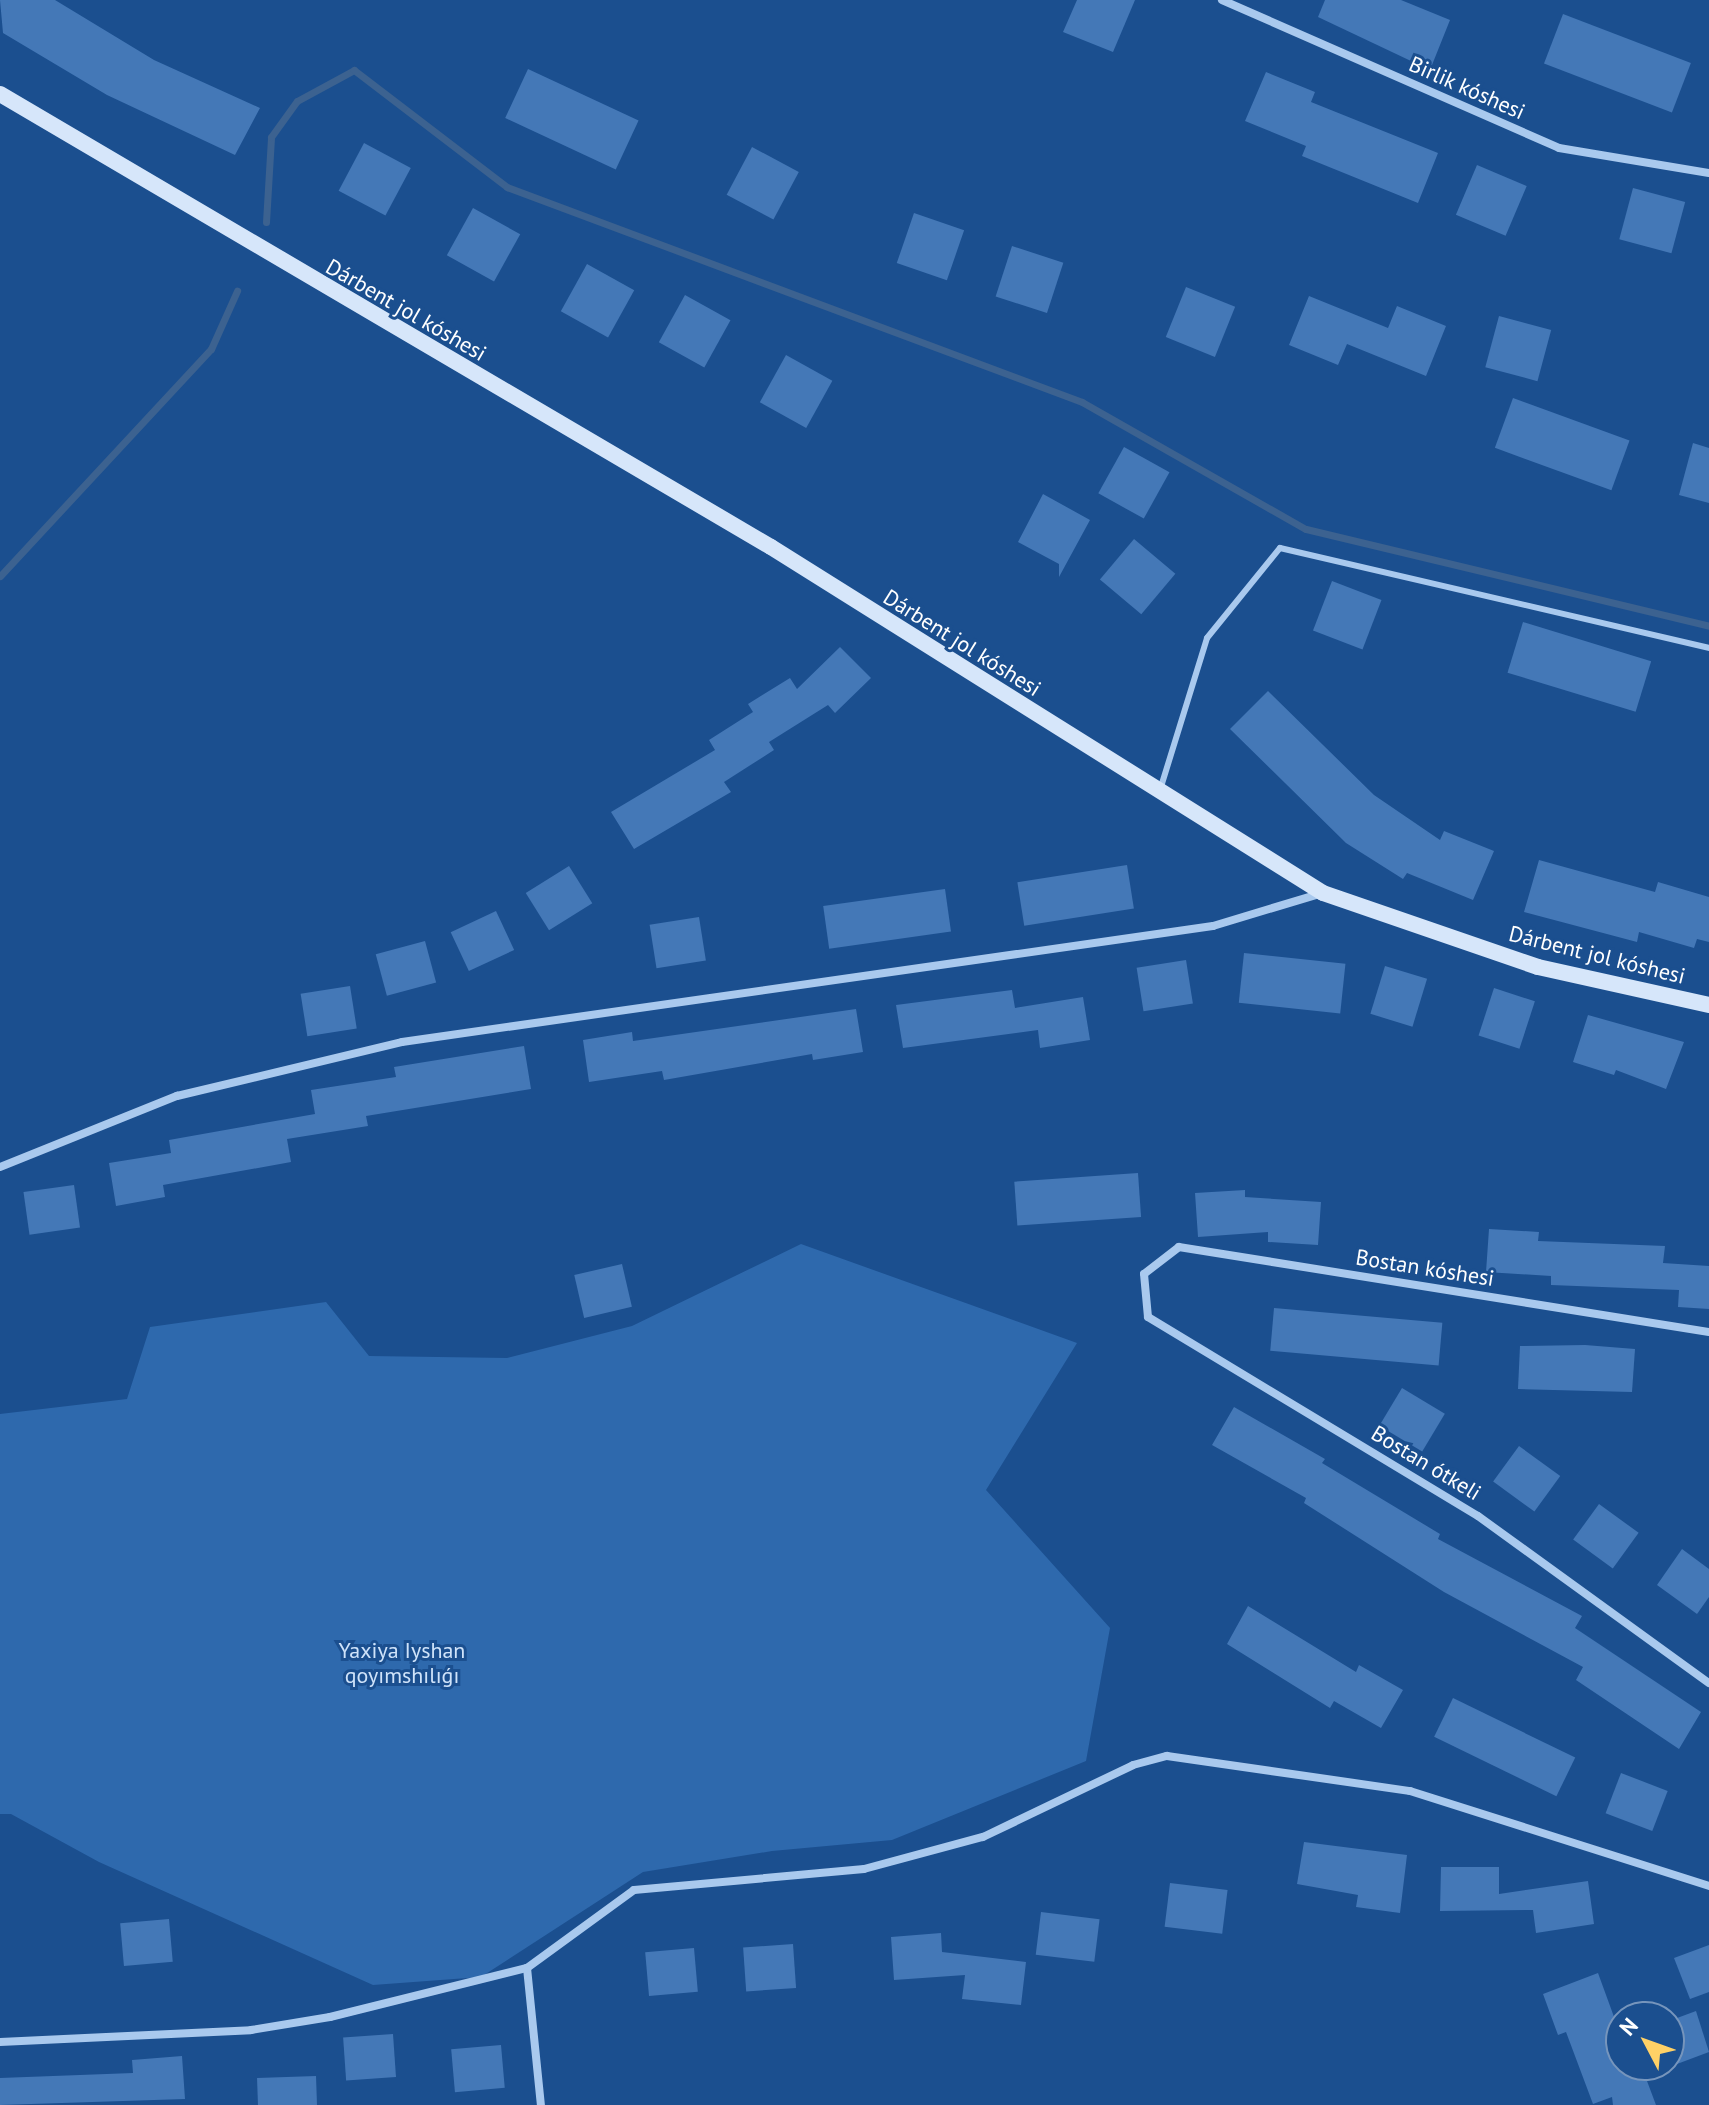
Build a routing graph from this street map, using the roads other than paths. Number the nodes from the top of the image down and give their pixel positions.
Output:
1 (1222, 0) edge
2 (0, 94) edge
3 (1709, 173) edge
4 (1709, 648) edge
5 (1159, 794) junction
6 (1323, 893) junction
7 (1709, 1005) edge
8 (0, 1167) edge
9 (1144, 1274) joint
10 (1709, 1332) edge
11 (1709, 1683) edge
12 (1709, 1886) edge
13 (527, 1968) junction
14 (0, 2042) edge
15 (541, 2105) edge

1 - 3 street, Birlik kóshesi
2 - 5 main road, Dárbent jol kóshesi
4 - 5 lane
5 - 6 main road, Dárbent jol kóshesi
6 - 7 main road, Dárbent jol kóshesi
6 - 8 street
9 - 10 street, Bostan kóshesi
9 - 11 street, Bostan ótkeli
12 - 13 street
13 - 14 street
13 - 15 street

